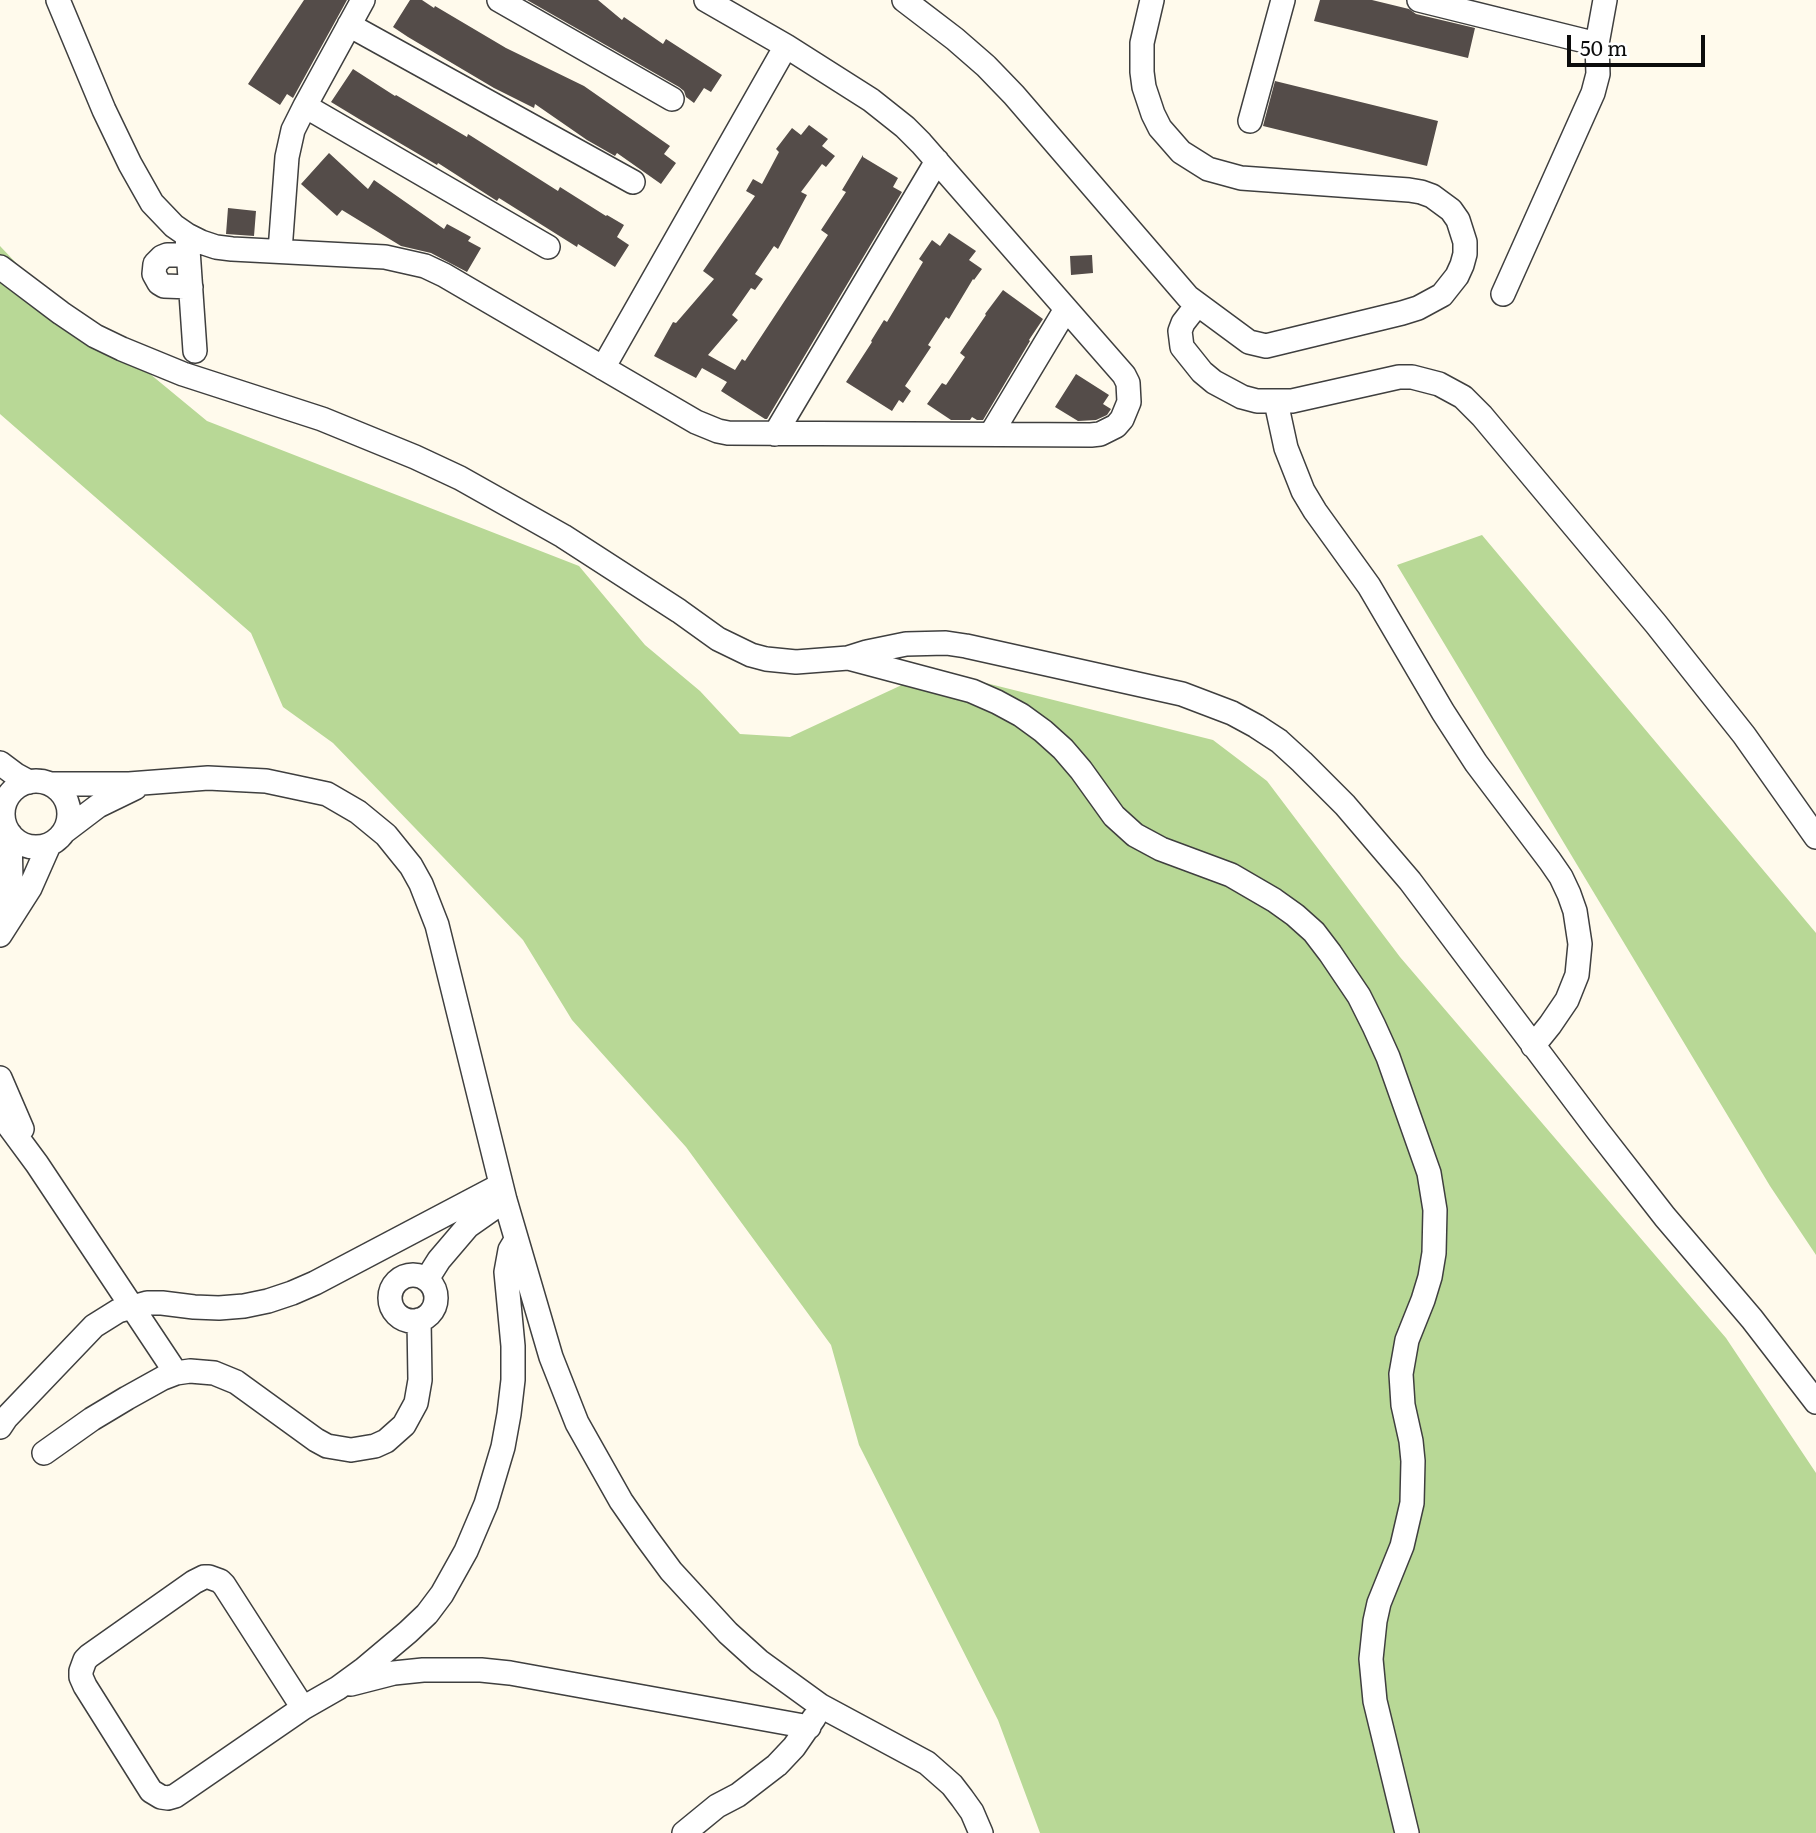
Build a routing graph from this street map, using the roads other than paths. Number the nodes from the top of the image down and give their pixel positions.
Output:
1 (58, 0) edge
2 (363, 0) edge
3 (499, 0) edge
4 (706, 0) edge
5 (904, 0) edge
6 (1152, 0) edge
7 (1283, 0) edge
8 (1419, 0) edge
9 (1605, 0) edge
10 (349, 25) junction
11 (1597, 44) junction
12 (786, 46) junction
13 (672, 99) dead end
14 (305, 106) junction
15 (1250, 121) dead end
16 (937, 161) junction
17 (633, 182) dead end
18 (188, 245) junction
19 (548, 247) dead end
20 (279, 251) junction
21 (0, 267) edge
22 (191, 287) junction
23 (1503, 293) dead end
24 (1197, 305) junction
25 (1066, 309) junction
26 (195, 351) dead end
27 (603, 368) junction
28 (1276, 402) junction
29 (775, 434) junction
30 (991, 434) junction
31 (848, 658) junction
32 (0, 763) edge
33 (155, 782) junction
34 (40, 783) junction
35 (4, 819) edge
36 (1816, 837) edge
37 (57, 838) junction
38 (2, 931) edge
39 (1533, 1046) junction
40 (0, 1078) edge
41 (0, 1114) edge
42 (37, 1164) junction
43 (503, 1192) junction
44 (516, 1240) junction
45 (427, 1279) junction
46 (131, 1306) junction
47 (419, 1320) junction
48 (176, 1373) junction
49 (1816, 1402) edge
50 (0, 1427) edge
51 (44, 1453) dead end
52 (338, 1688) junction
53 (821, 1706) junction
54 (303, 1708) junction
55 (808, 1727) junction
56 (684, 1833) edge
57 (981, 1833) edge
58 (1407, 1833) edge

1 - 18 street
2 - 10 street
3 - 13 street
4 - 12 street
5 - 24 street
6 - 24 street
7 - 15 street
8 - 11 street
9 - 11 street
10 - 14 street
10 - 17 street
11 - 23 street
12 - 16 street
12 - 27 street
14 - 19 street
14 - 20 street
16 - 25 street
16 - 29 street
18 - 20 street
18 - 22 street
18 - 22 street
20 - 27 street
21 - 31 street
22 - 26 street
24 - 28 street
25 - 30 street
25 - 30 street
27 - 29 street
28 - 36 street
28 - 39 street
29 - 30 street
31 - 39 street
31 - 58 street
32 - 34 street
33 - 34 street
33 - 37 street
33 - 43 street
34 - 35 street
34 - 37 street
35 - 37 street
35 - 38 street
37 - 38 street
39 - 49 street
40 - 42 street
41 - 42 street
42 - 46 street
43 - 44 street
43 - 45 street
43 - 46 street
44 - 52 street
44 - 53 street
45 - 47 street
45 - 47 street
46 - 48 street
46 - 50 street
47 - 48 street
48 - 51 street
52 - 54 street
52 - 55 street
53 - 55 street
53 - 57 street
54 - 54 street
55 - 56 street

